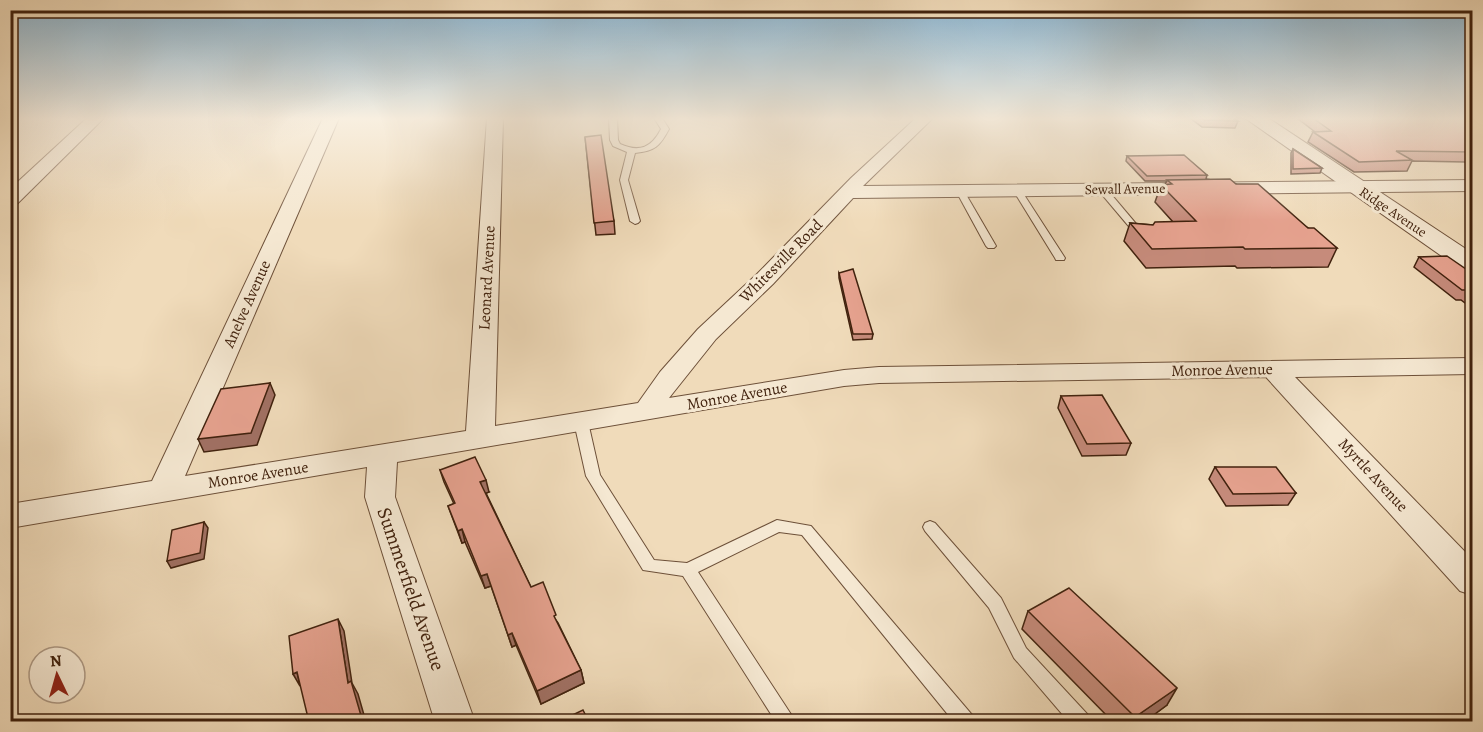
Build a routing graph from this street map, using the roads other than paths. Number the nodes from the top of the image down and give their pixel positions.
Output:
1 (60, 152) edge
2 (316, 152) edge
3 (493, 152) edge
4 (631, 152) edge
5 (890, 152) edge
6 (1305, 152) edge
7 (1473, 186) edge
8 (1356, 187) junction
9 (1102, 189) junction
10 (1017, 190) junction
11 (960, 191) junction
12 (849, 192) junction
13 (10, 200) edge
14 (635, 221) dead end
15 (1144, 239) edge
16 (991, 246) dead end
17 (1059, 258) dead end
18 (1473, 265) edge
19 (1473, 366) edge
20 (1273, 369) junction
21 (646, 412) junction
22 (581, 423) junction
23 (480, 439) junction
24 (383, 455) junction
25 (163, 491) junction
26 (10, 516) edge
27 (930, 527) dead end
28 (688, 570) junction
29 (1473, 581) edge
30 (456, 722) edge
31 (788, 722) edge
32 (966, 722) edge
33 (1082, 722) edge

1 - 13 street
2 - 25 street, Anelve Avenue
3 - 23 street, Leonard Avenue
4 - 14 lane
5 - 12 street, Whitesville Road
6 - 8 street, Ridge Avenue
7 - 8 street, Sewall Avenue
8 - 9 street, Sewall Avenue
8 - 18 street, Ridge Avenue
9 - 10 street, Sewall Avenue
9 - 15 lane
10 - 11 street, Sewall Avenue
10 - 17 lane
11 - 12 street, Sewall Avenue
11 - 16 lane
12 - 21 street, Whitesville Road
19 - 20 street, Monroe Avenue
20 - 21 street, Monroe Avenue
20 - 29 street, Myrtle Avenue
21 - 22 street, Monroe Avenue
22 - 23 street, Monroe Avenue
22 - 28 lane
23 - 24 street, Monroe Avenue
24 - 25 street, Monroe Avenue
24 - 30 street, Summerfield Avenue
25 - 26 street, Monroe Avenue
27 - 33 lane
28 - 31 lane
28 - 32 lane

